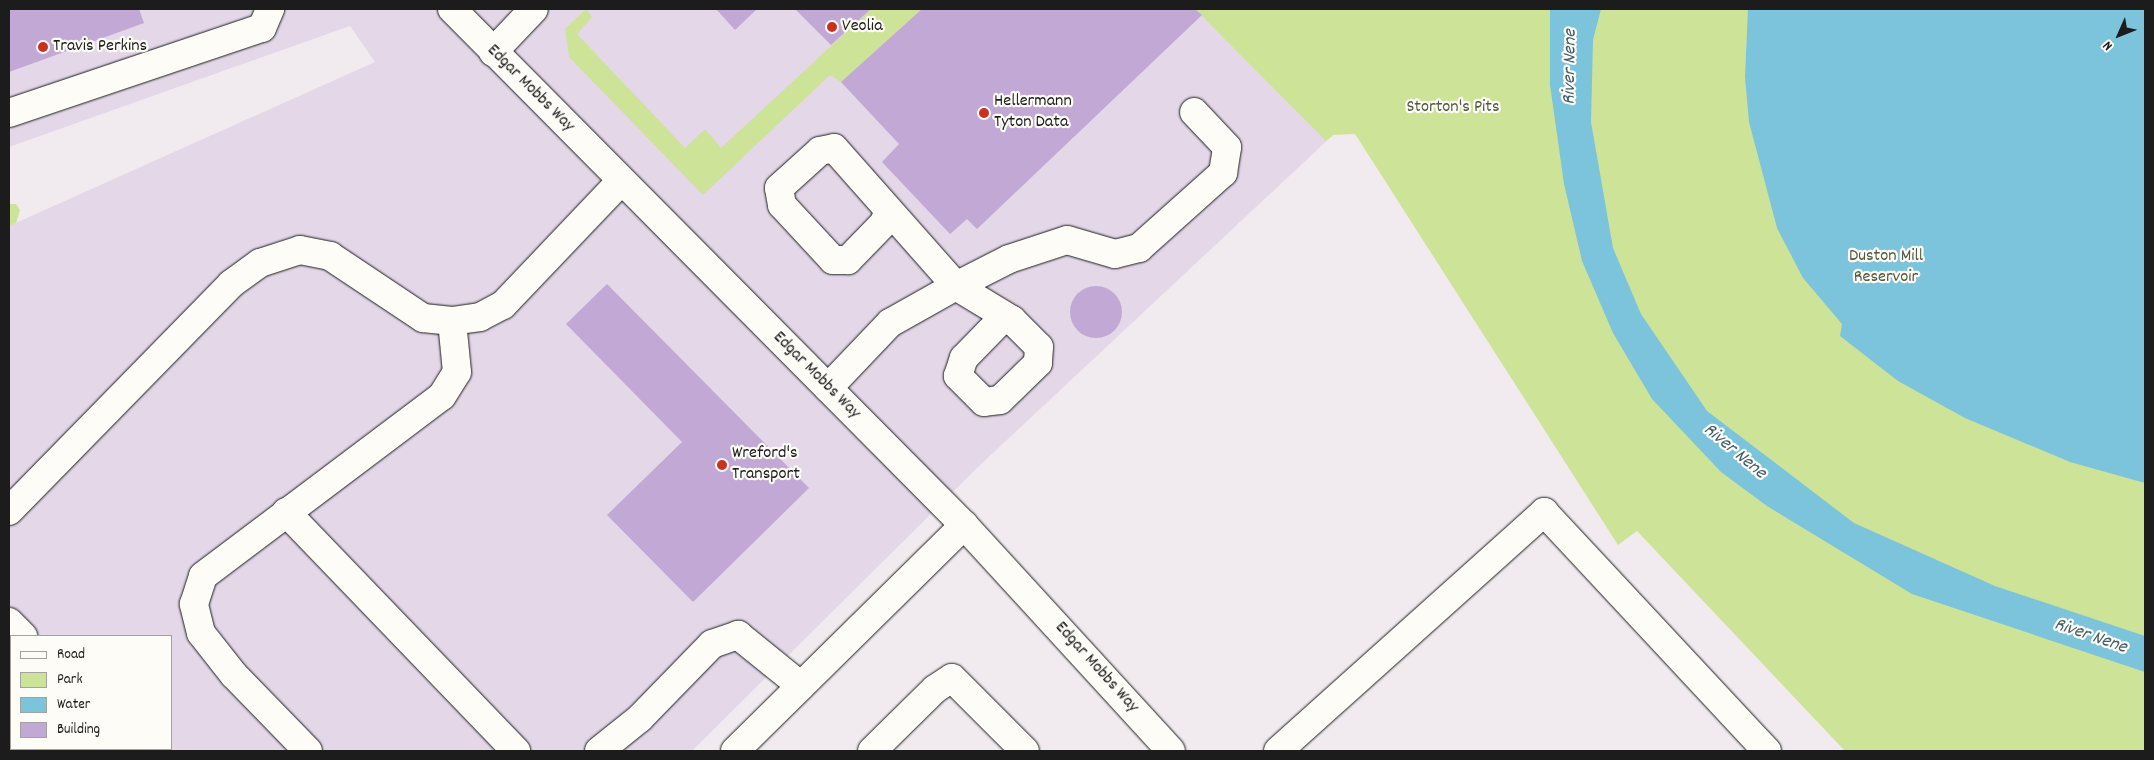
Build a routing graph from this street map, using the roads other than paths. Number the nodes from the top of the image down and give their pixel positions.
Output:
1 (270, 9) edge
2 (452, 9) edge
3 (534, 9) edge
4 (493, 52) junction
5 (1194, 112) dead end
6 (9, 113) edge
7 (621, 181) junction
8 (888, 212) dead end
9 (956, 286) junction
10 (1012, 320) dead end
11 (452, 321) junction
12 (828, 388) junction
13 (9, 511) edge
14 (286, 512) junction
15 (964, 525) junction
16 (9, 622) edge
17 (22, 635) edge
18 (802, 686) junction
19 (308, 751) edge
20 (516, 751) edge
21 (599, 751) edge
22 (735, 751) edge
23 (872, 751) edge
24 (1025, 751) edge
25 (1171, 751) edge
26 (1278, 751) edge
27 (1767, 751) edge

1 - 6 street
2 - 4 street, Edgar Mobbs Way
3 - 4 street
4 - 7 street, Edgar Mobbs Way
5 - 9 street
7 - 11 street
7 - 12 street, Edgar Mobbs Way
8 - 9 street
9 - 10 street
9 - 12 street
11 - 13 street
11 - 14 street
12 - 15 street, Edgar Mobbs Way
14 - 19 street
14 - 20 street
15 - 18 street
15 - 25 street, Edgar Mobbs Way
16 - 17 street
18 - 21 street
18 - 22 street
23 - 24 street
26 - 27 street

